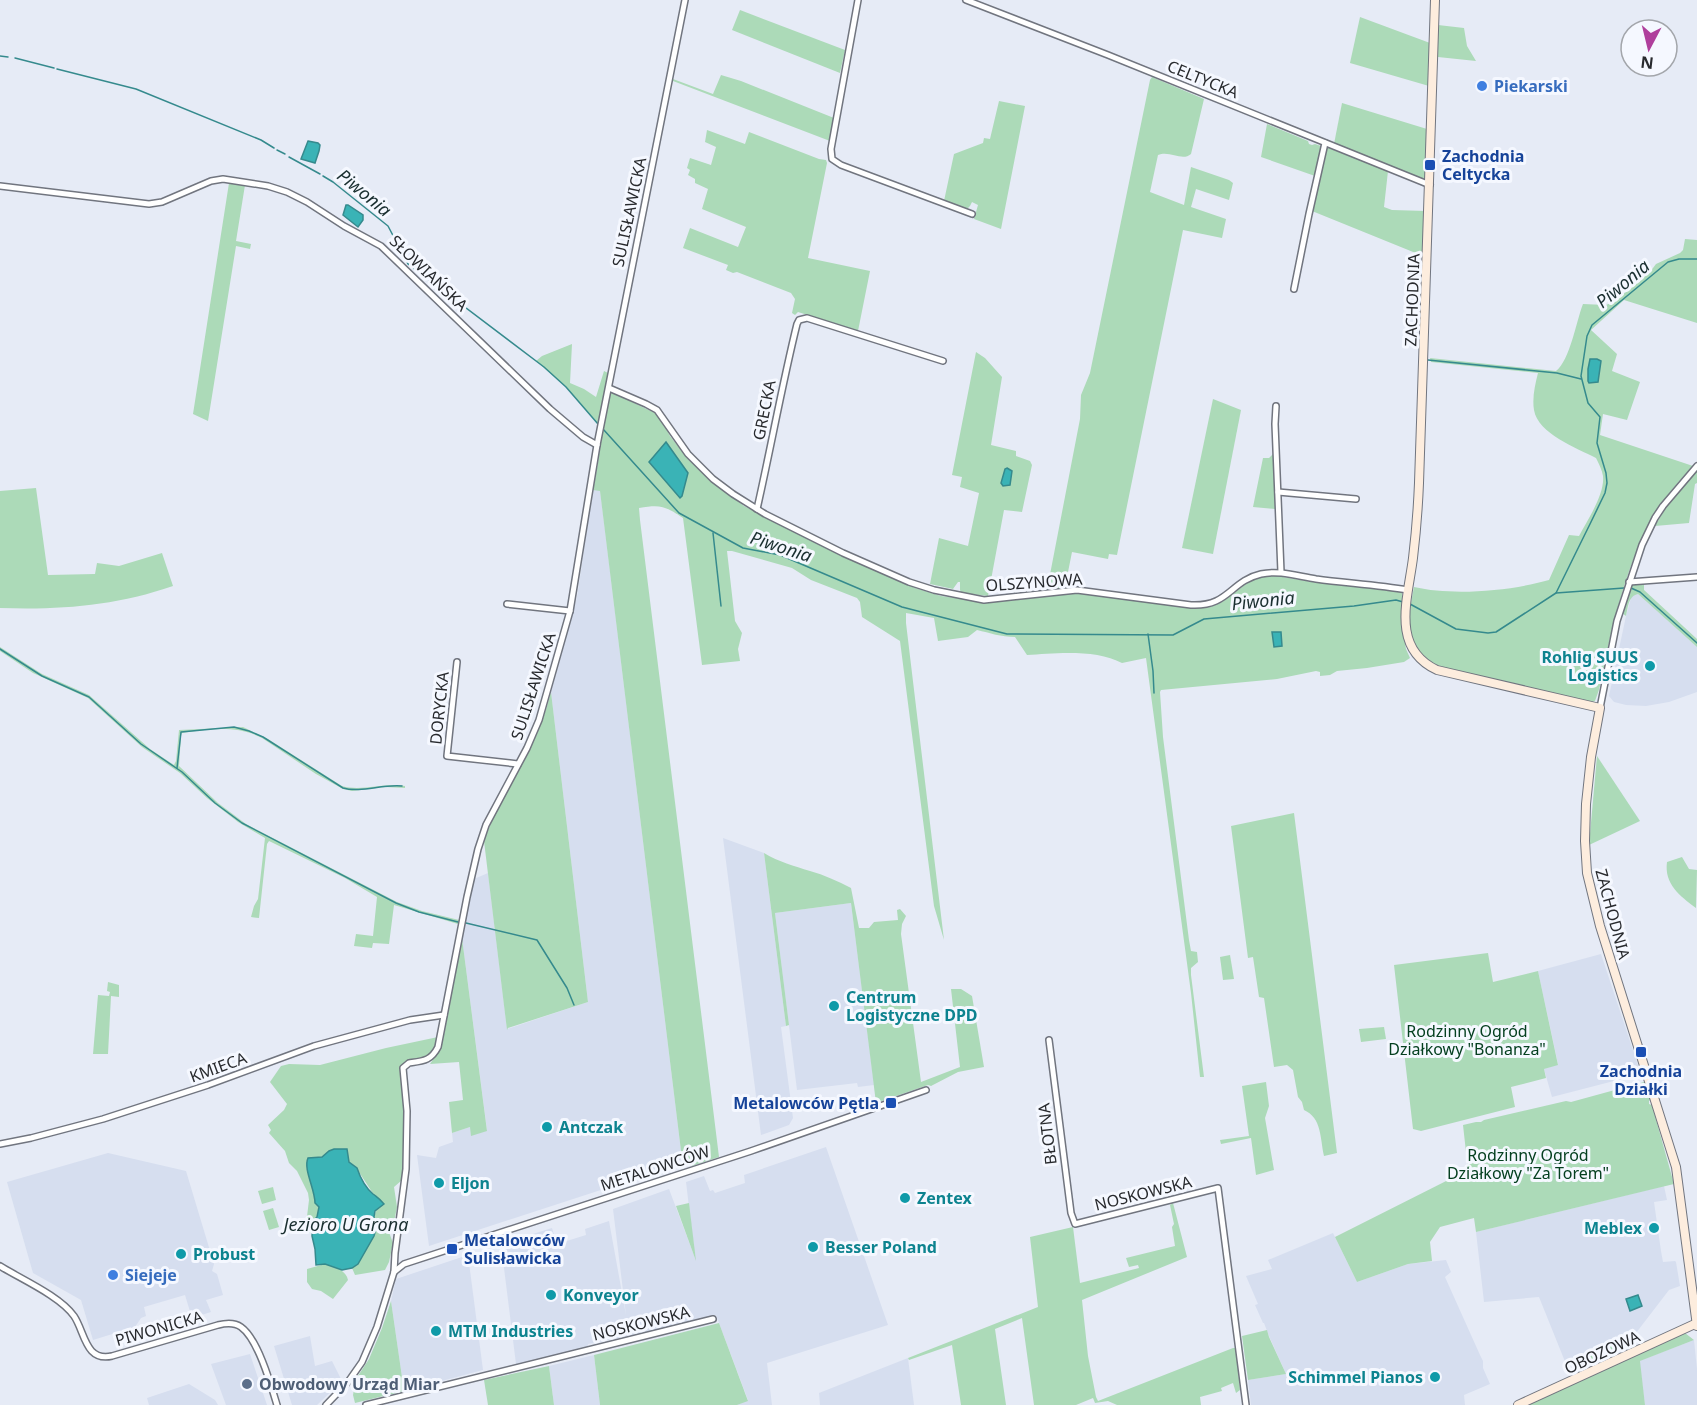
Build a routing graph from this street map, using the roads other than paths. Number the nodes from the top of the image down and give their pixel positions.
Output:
1 (685, 0) edge
2 (858, 0) edge
3 (966, 0) edge
4 (1435, 0) edge
5 (1325, 143) junction
6 (1430, 185) junction
7 (0, 186) edge
8 (972, 214) dead end
9 (1294, 289) dead end
10 (943, 361) dead end
11 (609, 388) junction
12 (1276, 406) dead end
13 (597, 445) junction
14 (1697, 465) edge
15 (1278, 492) junction
16 (1356, 499) dead end
17 (757, 509) junction
18 (1281, 572) junction
19 (1697, 577) edge
20 (1629, 582) junction
21 (1408, 590) junction
22 (507, 604) dead end
23 (570, 611) junction
24 (458, 662) dead end
25 (1600, 708) junction
26 (519, 764) junction
27 (444, 1015) junction
28 (1049, 1040) dead end
29 (926, 1090) dead end
30 (0, 1144) edge
31 (1075, 1224) joint
32 (0, 1266) edge
33 (394, 1272) junction
34 (712, 1319) dead end
35 (1697, 1324) edge
36 (328, 1404) edge
37 (277, 1405) edge
38 (366, 1405) edge
39 (1246, 1405) edge
40 (1518, 1405) edge

1 - 11 street, SULISŁAWICKA
2 - 8 street
3 - 5 street, CELTYCKA
4 - 6 street, ZACHODNIA
5 - 6 street, CELTYCKA
5 - 9 street
6 - 21 street, ZACHODNIA
7 - 13 street, SŁOWIAŃSKA
10 - 17 street, GRECKA
11 - 13 street, SULISŁAWICKA
11 - 17 street, OLSZYNOWA
12 - 15 street
13 - 23 street, SULISŁAWICKA
14 - 20 street
15 - 16 street
15 - 18 street
17 - 18 street, OLSZYNOWA
18 - 21 street, OLSZYNOWA
19 - 20 street
20 - 25 street
21 - 25 street, ZACHODNIA
22 - 23 street
23 - 26 street, SULISŁAWICKA
24 - 26 street, DORYCKA
25 - 35 street, ZACHODNIA
26 - 27 street, SULISŁAWICKA
27 - 30 street, KMIECA
27 - 33 street, SULISŁAWICKA
28 - 31 street, BŁOTNA
29 - 33 street, METALOWCÓW
31 - 39 street, NOSKOWSKA
32 - 37 street, PIWONICKA
33 - 36 street, SULISŁAWICKA
34 - 38 street, NOSKOWSKA
35 - 40 street, OBOZOWA

